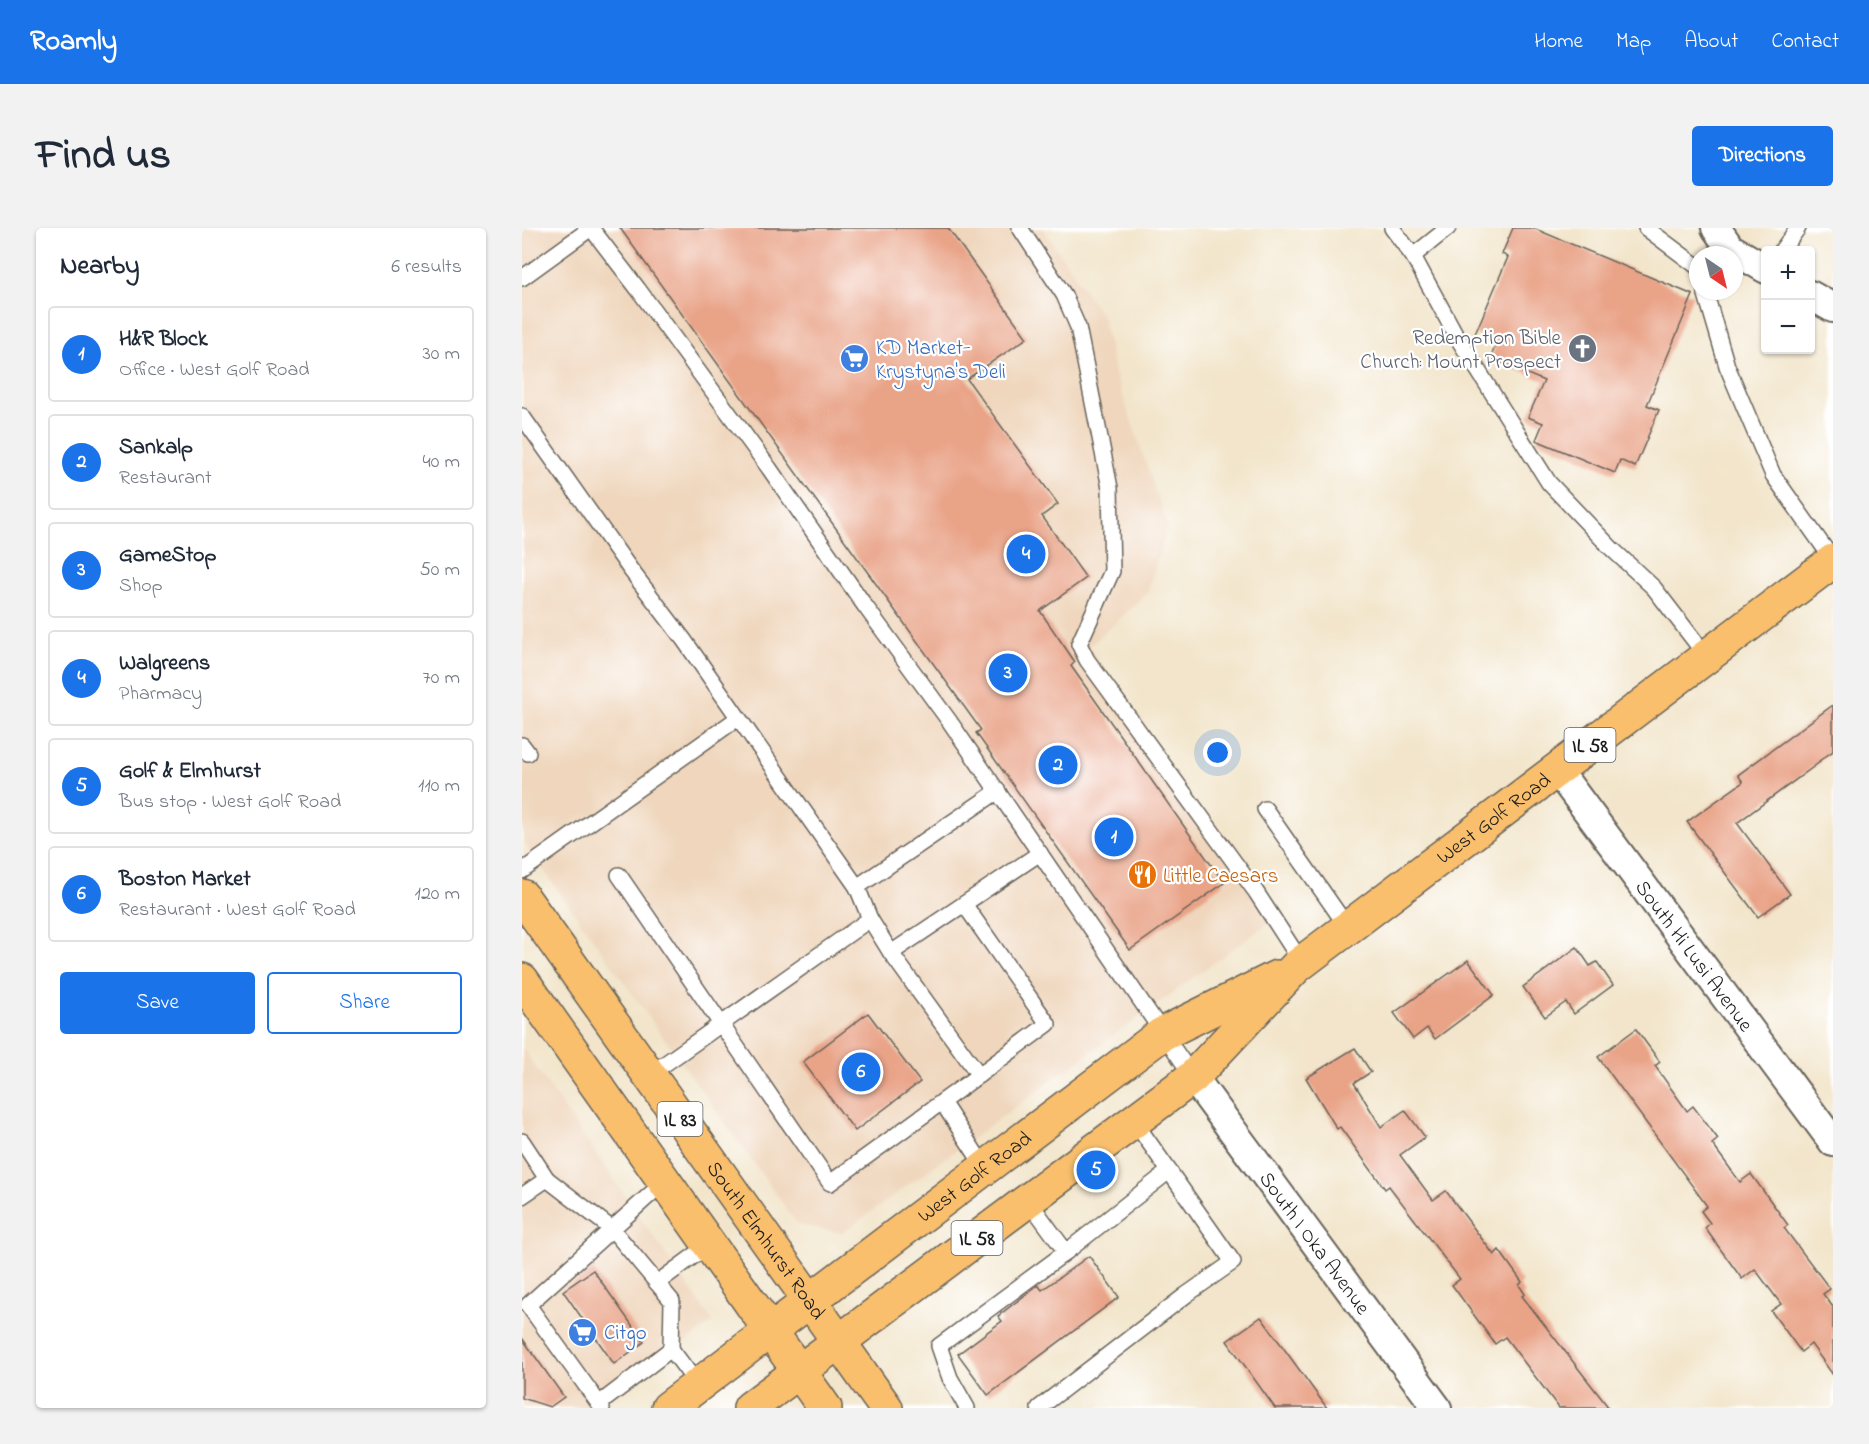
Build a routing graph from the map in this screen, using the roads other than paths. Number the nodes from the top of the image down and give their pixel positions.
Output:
1 (591, 228) edge
2 (1020, 228) edge
3 (1392, 228) edge
4 (1448, 228) edge
5 (1646, 228) edge
6 (1716, 228) edge
7 (1798, 228) edge
8 (1785, 246) edge
9 (1413, 256) junction
10 (1689, 260) edge
11 (1761, 266) edge
12 (522, 278) edge
13 (1815, 298) edge
14 (1708, 300) edge
15 (1833, 308) edge
16 (522, 416) edge
17 (1833, 561) edge
18 (1707, 657) junction
19 (738, 718) junction
20 (1557, 770) junction
21 (998, 791) junction
22 (1264, 809) dead end
23 (1040, 853) junction
24 (522, 871) edge
25 (619, 875) dead end
26 (857, 887) junction
27 (522, 896) edge
28 (963, 904) junction
29 (870, 919) junction
30 (1348, 928) junction
31 (891, 953) junction
32 (1299, 965) junction
33 (522, 980) edge
34 (721, 1023) junction
35 (1162, 1034) junction
36 (649, 1074) junction
37 (979, 1075) junction
38 (1192, 1077) junction
39 (942, 1102) junction
40 (1134, 1121) junction
41 (522, 1141) edge
42 (1833, 1142) edge
43 (985, 1168) junction
44 (1169, 1171) junction
45 (547, 1179) junction
46 (665, 1181) junction
47 (522, 1196) edge
48 (1028, 1200) junction
49 (612, 1229) junction
50 (710, 1244) junction
51 (1066, 1252) junction
52 (657, 1283) junction
53 (810, 1301) junction
54 (771, 1330) junction
55 (838, 1341) junction
56 (671, 1349) junction
57 (799, 1371) junction
58 (698, 1385) junction
59 (600, 1406) edge
60 (668, 1408) edge
61 (750, 1408) edge
62 (825, 1408) edge
63 (886, 1408) edge
64 (967, 1408) edge
65 (1039, 1408) edge
66 (1437, 1408) edge

1 - 12 lane
1 - 21 lane
2 - 32 lane
3 - 9 lane
4 - 9 lane
5 - 10 lane
6 - 11 street
7 - 8 lane
9 - 18 lane
13 - 15 street
14 - 17 lane
16 - 19 lane
17 - 18 main road, West Golf Road / IL 58
18 - 20 main road, West Golf Road / IL 58
19 - 24 lane
19 - 26 lane
20 - 30 main road, West Golf Road / IL 58
20 - 42 street, South Hi Lusi Avenue
21 - 23 lane
21 - 26 lane
22 - 30 lane
23 - 28 lane
23 - 35 lane
25 - 34 lane
26 - 29 lane
27 - 36 main road, South Elmhurst Road / IL 83
28 - 31 lane
28 - 37 lane
29 - 31 lane
29 - 34 lane
30 - 32 main road, West Golf Road / IL 58
31 - 37 lane
32 - 35 main road, West Golf Road / IL 58
32 - 38 main road, West Golf Road / IL 58
33 - 46 main road, IL 83
34 - 36 lane
34 - 39 lane
35 - 38 lane
35 - 43 main road, West Golf Road / IL 58
36 - 53 main road, South Elmhurst Road / IL 83
37 - 39 lane
38 - 40 main road, West Golf Road / IL 58
38 - 66 street, South I Oka Avenue
39 - 43 lane
40 - 44 lane
40 - 48 main road, West Golf Road / IL 58
41 - 45 lane
43 - 53 main road, West Golf Road / IL 58
44 - 51 lane
44 - 65 lane
45 - 47 lane
45 - 49 lane
46 - 49 lane
46 - 50 main road, IL 83
48 - 51 lane
48 - 55 main road, West Golf Road / IL 58
49 - 52 lane
49 - 59 lane
50 - 52 lane
50 - 54 main road, IL 83
51 - 64 lane
52 - 56 lane
53 - 54 main road, West Golf Road / IL 58
53 - 55 main road, South Elmhurst Road / IL 83
54 - 57 main road, IL 83
54 - 58 main road, West Golf Road / IL 58
55 - 57 main road, West Golf Road / IL 58
55 - 63 main road, South Elmhurst Road / IL 83
56 - 58 lane
56 - 59 lane
57 - 61 main road, West Golf Road / IL 58
57 - 62 main road, IL 83
58 - 60 main road, West Golf Road / IL 58

